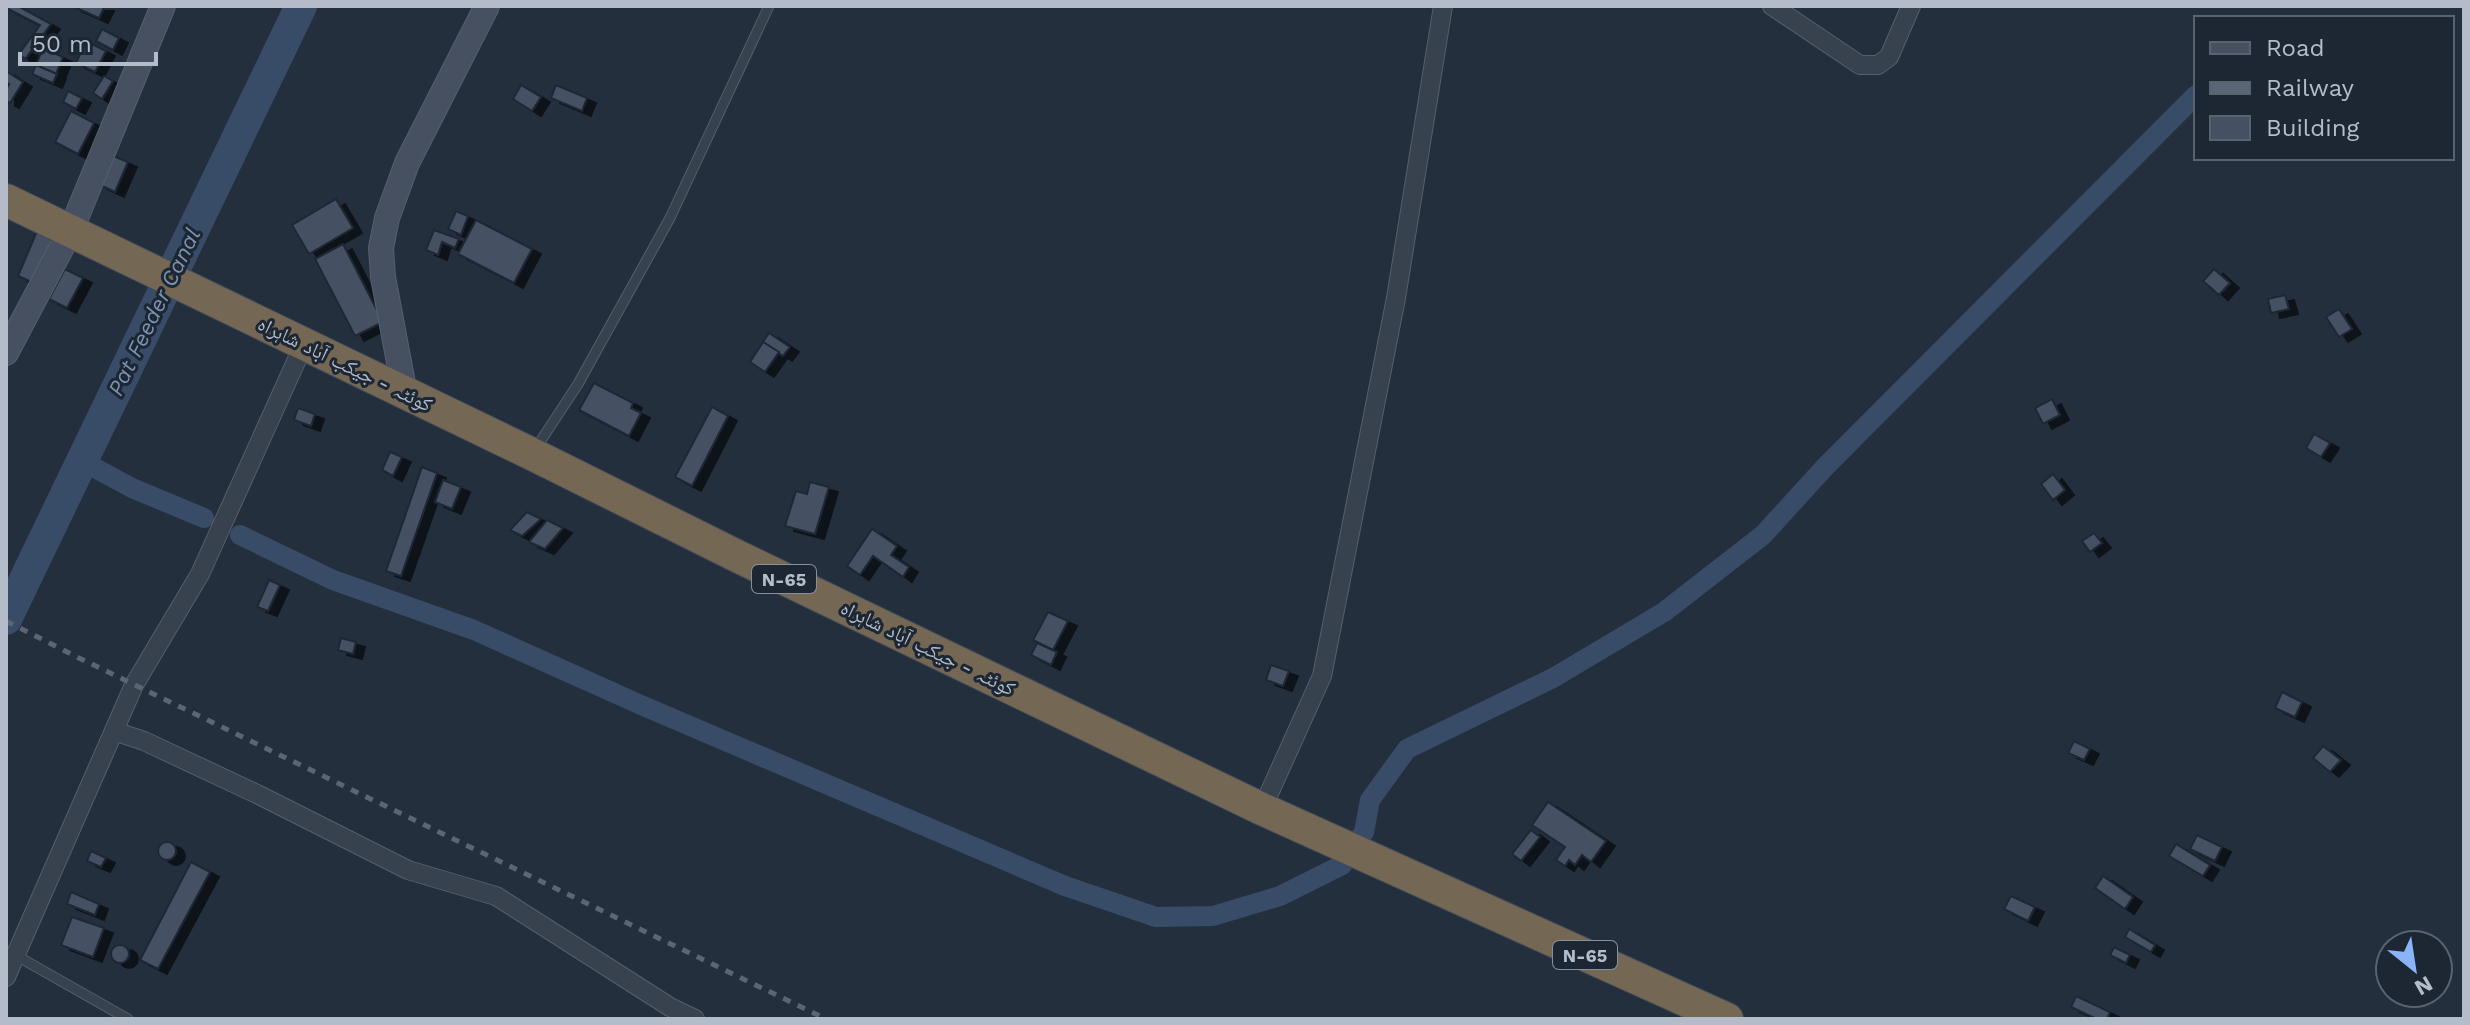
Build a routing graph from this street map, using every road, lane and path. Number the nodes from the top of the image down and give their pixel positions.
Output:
1 (163, 6) edge
2 (487, 6) edge
3 (769, 6) edge
4 (1443, 6) edge
5 (1772, 6) edge
6 (1911, 6) edge
7 (6, 200) edge
8 (71, 230) junction
9 (304, 344) junction
10 (6, 353) edge
11 (405, 394) junction
12 (532, 454) junction
13 (114, 731) junction
14 (1262, 809) junction
15 (17, 956) junction
16 (6, 977) edge
17 (128, 1019) edge
18 (695, 1019) edge
19 (1727, 1019) edge

1 - 8 street
2 - 11 street
3 - 12 lane
4 - 14 street
5 - 6 street
7 - 8 highway, کوئٹہ - جیکب آباد شاہراہ / N-65
8 - 9 highway, کوئٹہ - جیکب آباد شاہراہ / N-65
8 - 10 street
9 - 11 highway, کوئٹہ - جیکب آباد شاہراہ / N-65
9 - 13 street
11 - 12 highway, کوئٹہ - جیکب آباد شاہراہ / N-65
12 - 14 highway, کوئٹہ - جیکب آباد شاہراہ / N-65
13 - 15 street
13 - 18 street
14 - 19 highway, کوئٹہ - جیکب آباد شاہراہ / N-65
15 - 16 street
15 - 17 lane

